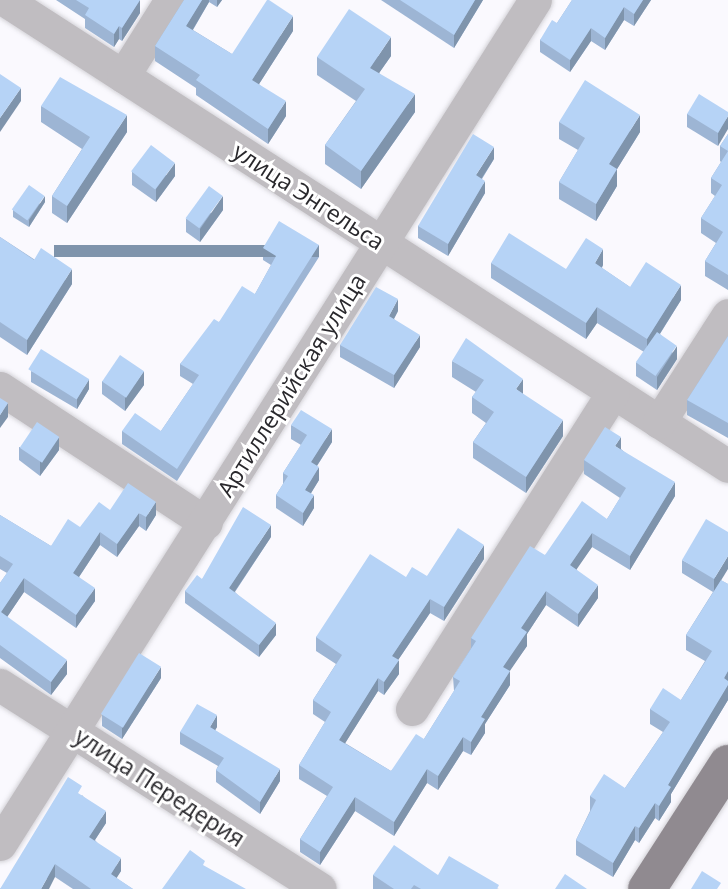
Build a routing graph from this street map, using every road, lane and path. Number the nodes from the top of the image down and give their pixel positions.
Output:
1 (5, 0) edge
2 (171, 0) edge
3 (535, 0) edge
4 (123, 76) junction
5 (380, 241) junction
6 (728, 316) edge
7 (0, 388) edge
8 (613, 392) junction
9 (659, 422) junction
10 (728, 466) edge
11 (206, 523) junction
12 (0, 685) edge
13 (412, 709) dead end
14 (73, 731) junction
15 (728, 764) edge
16 (0, 844) edge
17 (320, 889) edge
18 (647, 889) edge

1 - 4 street, улица Энгельса
2 - 4 street
3 - 5 street, Артиллерийская улица
4 - 5 street, улица Энгельса
5 - 8 street, улица Энгельса
5 - 11 street, Артиллерийская улица
6 - 9 street
7 - 11 street, Артиллерийская улица
8 - 9 street, улица Энгельса
8 - 13 street
9 - 10 street, улица Энгельса
11 - 14 street, Артиллерийская улица
12 - 14 street, улица Передерия
14 - 16 street, Артиллерийская улица
14 - 17 street, улица Передерия
15 - 18 main road

